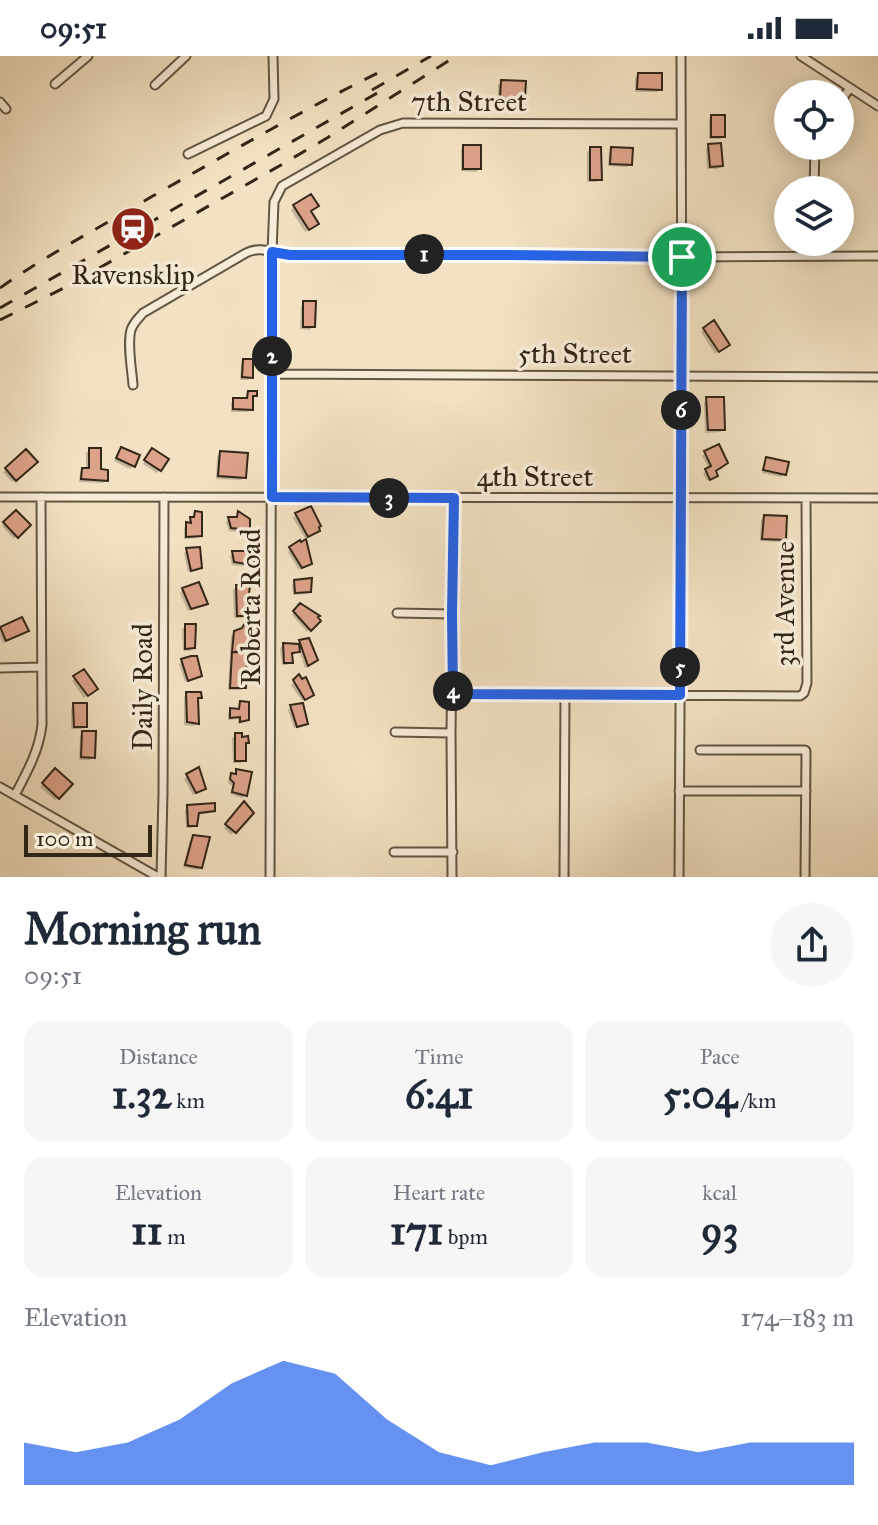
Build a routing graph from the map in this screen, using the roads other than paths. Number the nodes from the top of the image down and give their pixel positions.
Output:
1 (88, 56) edge
2 (186, 56) edge
3 (273, 56) edge
4 (681, 56) edge
5 (801, 56) edge
6 (838, 80) edge
7 (55, 84) dead end
8 (155, 85) dead end
9 (854, 91) edge
10 (878, 106) edge
11 (681, 124) junction
12 (188, 154) dead end
13 (277, 193) joint
14 (272, 252) junction
15 (815, 256) edge
16 (854, 256) edge
17 (878, 256) edge
18 (682, 257) junction
19 (273, 374) junction
20 (682, 376) junction
21 (878, 377) edge
22 (133, 385) dead end
23 (0, 497) edge
24 (41, 497) junction
25 (164, 497) junction
26 (272, 497) junction
27 (454, 498) junction
28 (680, 498) junction
29 (806, 498) junction
30 (878, 498) edge
31 (397, 613) dead end
32 (452, 614) junction
33 (41, 667) junction
34 (0, 668) edge
35 (453, 694) junction
36 (565, 694) junction
37 (680, 695) junction
38 (395, 732) dead end
39 (451, 733) junction
40 (700, 750) dead end
41 (0, 787) edge
42 (679, 791) junction
43 (806, 791) junction
44 (15, 795) junction
45 (394, 852) dead end
46 (453, 852) junction
47 (160, 877) edge
48 (270, 877) edge
49 (452, 877) edge
50 (564, 877) edge
51 (679, 877) edge
52 (805, 877) edge

1 - 7 street
2 - 8 street
3 - 12 street
4 - 11 street
5 - 6 street
9 - 10 street
11 - 13 street, 7th Street
11 - 18 street
13 - 14 street, Roberta Road
14 - 18 street
14 - 19 street, Roberta Road
14 - 22 street
15 - 18 street
16 - 17 street
18 - 20 street
19 - 20 street, 5th Street
19 - 26 street, Roberta Road
20 - 21 street, 5th Street
20 - 28 street
23 - 24 street, 4th Street
24 - 25 street, 4th Street
24 - 33 street
25 - 26 street, 4th Street
25 - 47 street, Daily Road
26 - 27 street, 4th Street
26 - 48 street, Roberta Road
27 - 28 street, 4th Street
27 - 32 street
28 - 29 street, 4th Street
28 - 37 street
29 - 30 street, 4th Street
29 - 37 street, 3rd Avenue
31 - 32 street
32 - 35 street
33 - 34 street
33 - 44 street
35 - 36 street, 3rd Avenue
35 - 39 street
36 - 37 street, 3rd Avenue
36 - 50 street
37 - 42 street
38 - 39 street
39 - 46 street
40 - 43 street
41 - 44 street
42 - 43 street
42 - 51 street
43 - 52 street
44 - 47 street
45 - 46 street
46 - 49 street

